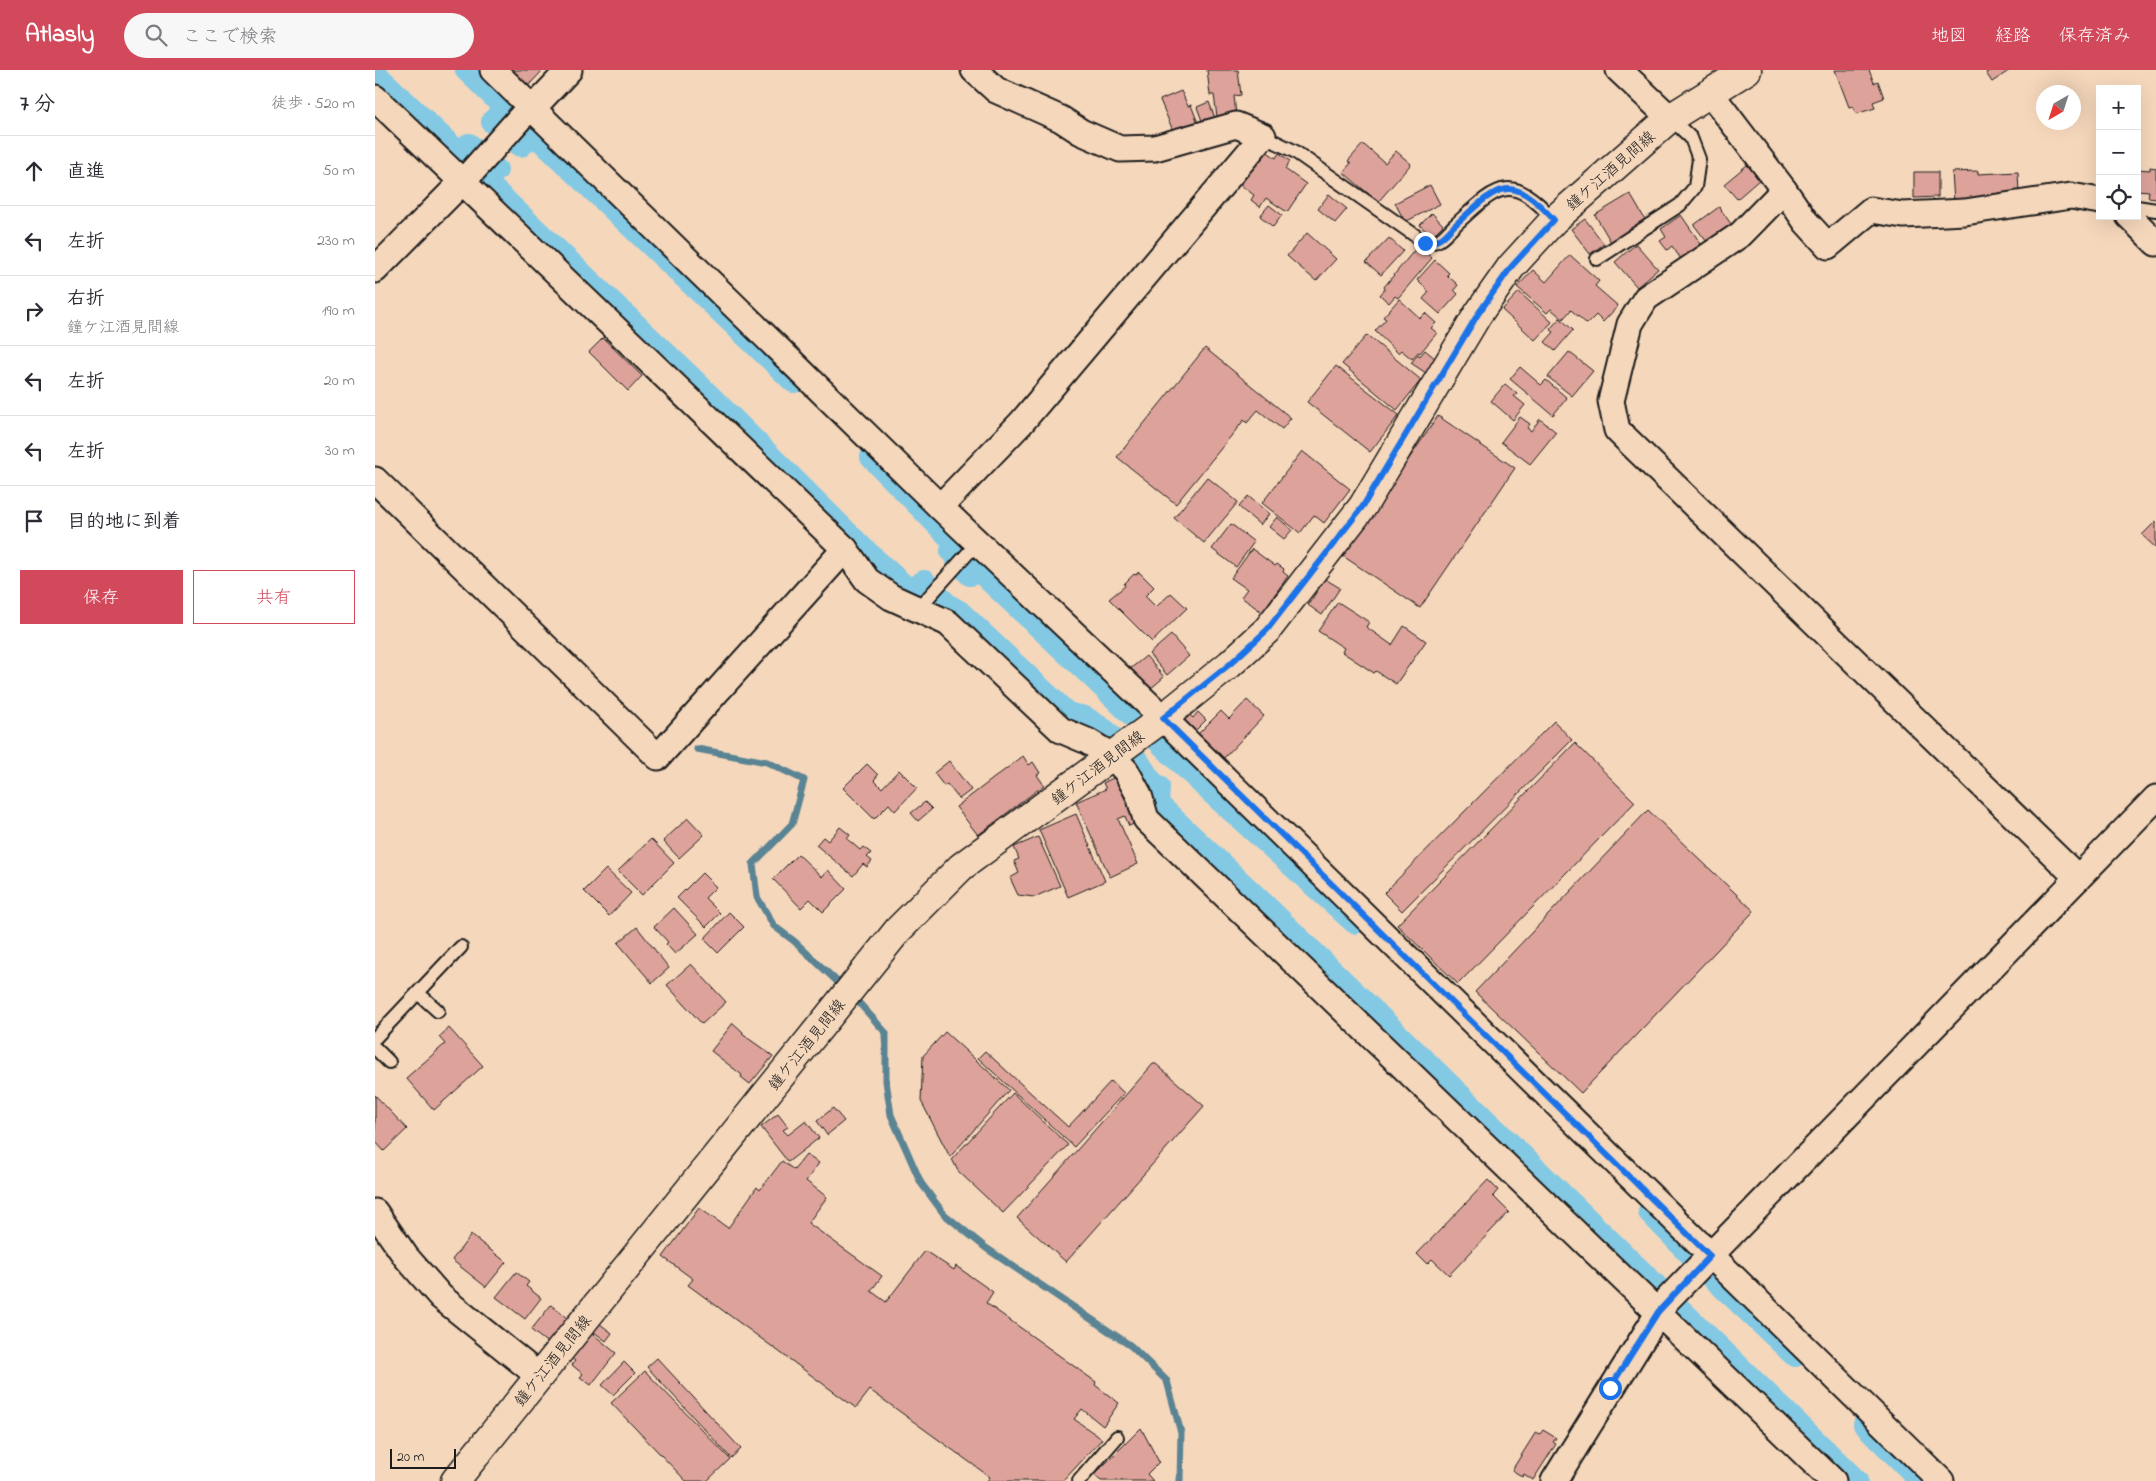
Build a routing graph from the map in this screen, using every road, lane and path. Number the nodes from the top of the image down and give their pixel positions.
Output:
1 (493, 70) edge
2 (569, 70) edge
3 (974, 70) edge
4 (1619, 70) edge
5 (1747, 70) edge
6 (1711, 94) junction
7 (375, 98) edge
8 (527, 112) junction
9 (1670, 118) junction
10 (1263, 136) junction
11 (464, 178) junction
12 (1784, 190) junction
13 (2096, 200) edge
14 (2141, 208) edge
15 (2156, 210) edge
16 (1554, 220) junction
17 (2133, 220) edge
18 (2156, 243) edge
19 (1597, 259) dead end
20 (375, 270) edge
21 (375, 480) edge
22 (940, 507) junction
23 (979, 542) junction
24 (845, 549) junction
25 (917, 610) junction
26 (1159, 721) junction
27 (1115, 754) junction
28 (2156, 798) edge
29 (2078, 878) junction
30 (461, 947) dead end
31 (418, 993) junction
32 (438, 1011) dead end
33 (375, 1038) edge
34 (375, 1048) edge
35 (389, 1062) dead end
36 (375, 1212) edge
37 (1707, 1259) junction
38 (1662, 1306) junction
39 (539, 1376) junction
40 (1117, 1437) dead end
41 (455, 1481) edge
42 (1079, 1481) edge
43 (1554, 1481) edge
44 (1833, 1481) edge
45 (1941, 1481) edge

1 - 8 street
2 - 8 street
3 - 10 street
4 - 9 street
5 - 6 main road, 鐘ケ江酒見間線
6 - 9 main road, 鐘ケ江酒見間線
6 - 12 street
7 - 11 street
8 - 11 street
8 - 22 street
9 - 16 main road, 鐘ケ江酒見間線
9 - 19 lane
10 - 16 lane
10 - 22 street
11 - 20 street
11 - 24 street
12 - 13 street
12 - 29 street
14 - 15 lane
16 - 26 main road, 鐘ケ江酒見間線
17 - 18 street
21 - 24 street
22 - 23 street
23 - 25 lane
23 - 26 street
24 - 25 street
25 - 27 street
26 - 27 main road, 鐘ケ江酒見間線
26 - 37 street
27 - 38 street
27 - 39 main road, 鐘ケ江酒見間線
28 - 29 street
29 - 37 street
30 - 31 lane
31 - 32 lane
31 - 33 lane
34 - 35 lane
36 - 39 street
37 - 38 street
37 - 45 street
38 - 43 street
38 - 44 street
39 - 41 main road, 鐘ケ江酒見間線
40 - 42 lane

